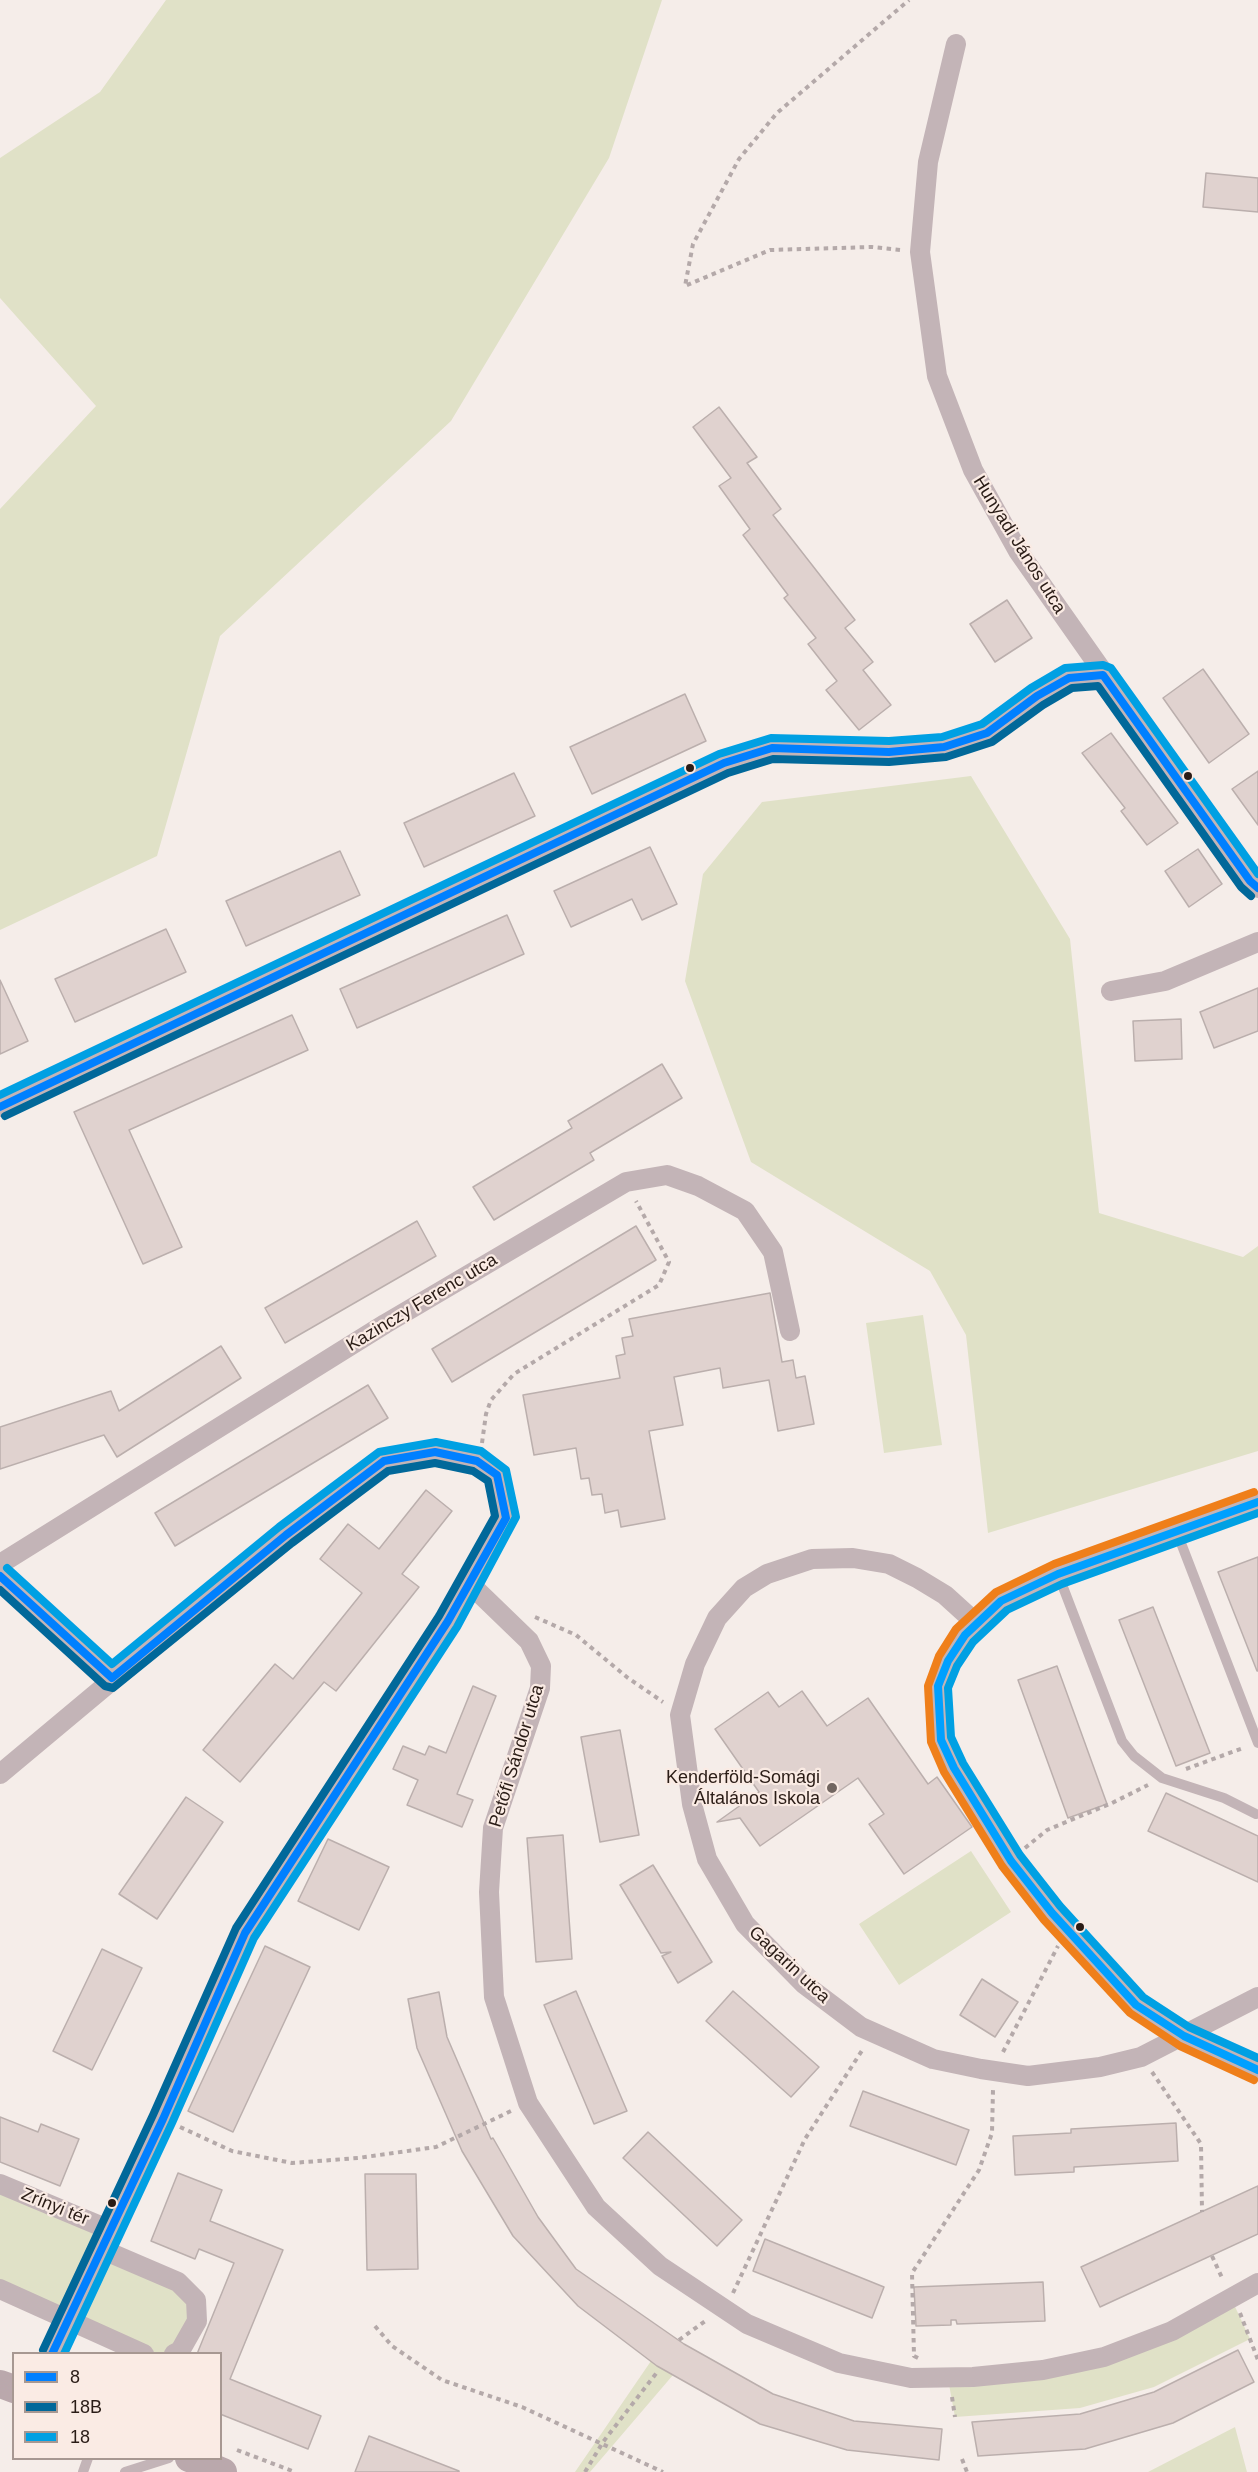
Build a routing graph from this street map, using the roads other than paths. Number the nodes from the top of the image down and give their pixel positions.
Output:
1 (956, 44) dead end
2 (1103, 675) junction
3 (1258, 888) edge
4 (1258, 942) edge
5 (1112, 991) dead end
6 (0, 1107) edge
7 (790, 1331) dead end
8 (1258, 1502) edge
9 (1176, 1530) junction
10 (0, 1564) edge
11 (1058, 1574) junction
12 (0, 1576) edge
13 (469, 1583) junction
14 (976, 1624) junction
15 (112, 1678) junction
16 (1258, 1743) edge
17 (0, 1774) edge
18 (1256, 1814) dead end
19 (1258, 1997) edge
20 (1184, 2036) junction
21 (1258, 2070) edge
22 (0, 2184) edge
23 (110, 2230) junction
24 (100, 2249) junction
25 (1258, 2283) edge
26 (0, 2289) edge
27 (68, 2319) junction
28 (53, 2352) edge
29 (140, 2352) edge
30 (178, 2352) edge
31 (163, 2460) edge
32 (125, 2472) edge

1 - 2 street, Hunyadi János utca
2 - 3 street, Hunyadi János utca
2 - 6 street
4 - 5 street
7 - 10 street, Kazinczy Ferenc utca
8 - 9 street
9 - 11 street
9 - 16 lane
11 - 14 street
11 - 18 lane
12 - 15 street
13 - 15 street
13 - 23 street
13 - 25 street, Petőfi Sándor utca
14 - 20 street
14 - 20 street, Gagarin utca
15 - 17 street
19 - 20 street, Gagarin utca
20 - 21 street
22 - 23 street, Zrínyi tér
23 - 24 street
24 - 27 street
24 - 30 street, Zrínyi tér
26 - 27 street
27 - 28 street
27 - 29 street
31 - 32 lane

